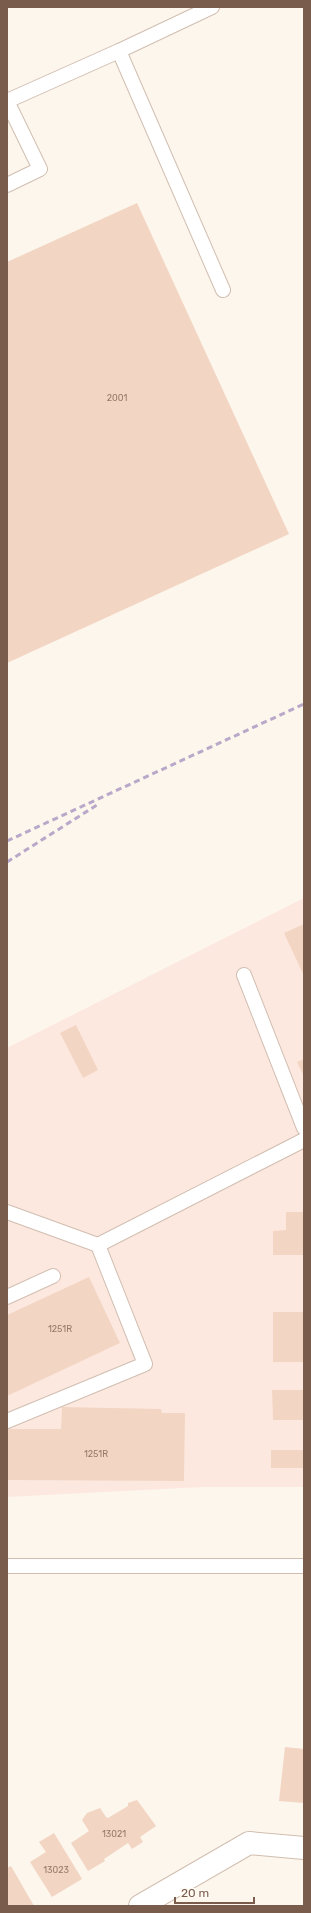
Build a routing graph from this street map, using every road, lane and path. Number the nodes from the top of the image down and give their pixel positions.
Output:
1 (212, 7) edge
2 (119, 51) junction
3 (7, 101) edge
4 (7, 185) edge
5 (224, 290) dead end
6 (244, 975) dead end
7 (304, 1128) edge
8 (304, 1140) edge
9 (7, 1212) edge
10 (98, 1245) junction
11 (53, 1276) dead end
12 (7, 1297) edge
13 (7, 1420) edge
14 (7, 1566) edge
15 (304, 1566) edge
16 (304, 1848) edge
17 (140, 1906) edge

1 - 2 lane
2 - 3 lane
2 - 5 lane
3 - 4 lane
6 - 7 lane
8 - 10 lane
9 - 10 lane
10 - 13 lane
11 - 12 lane
14 - 15 lane
16 - 17 street

